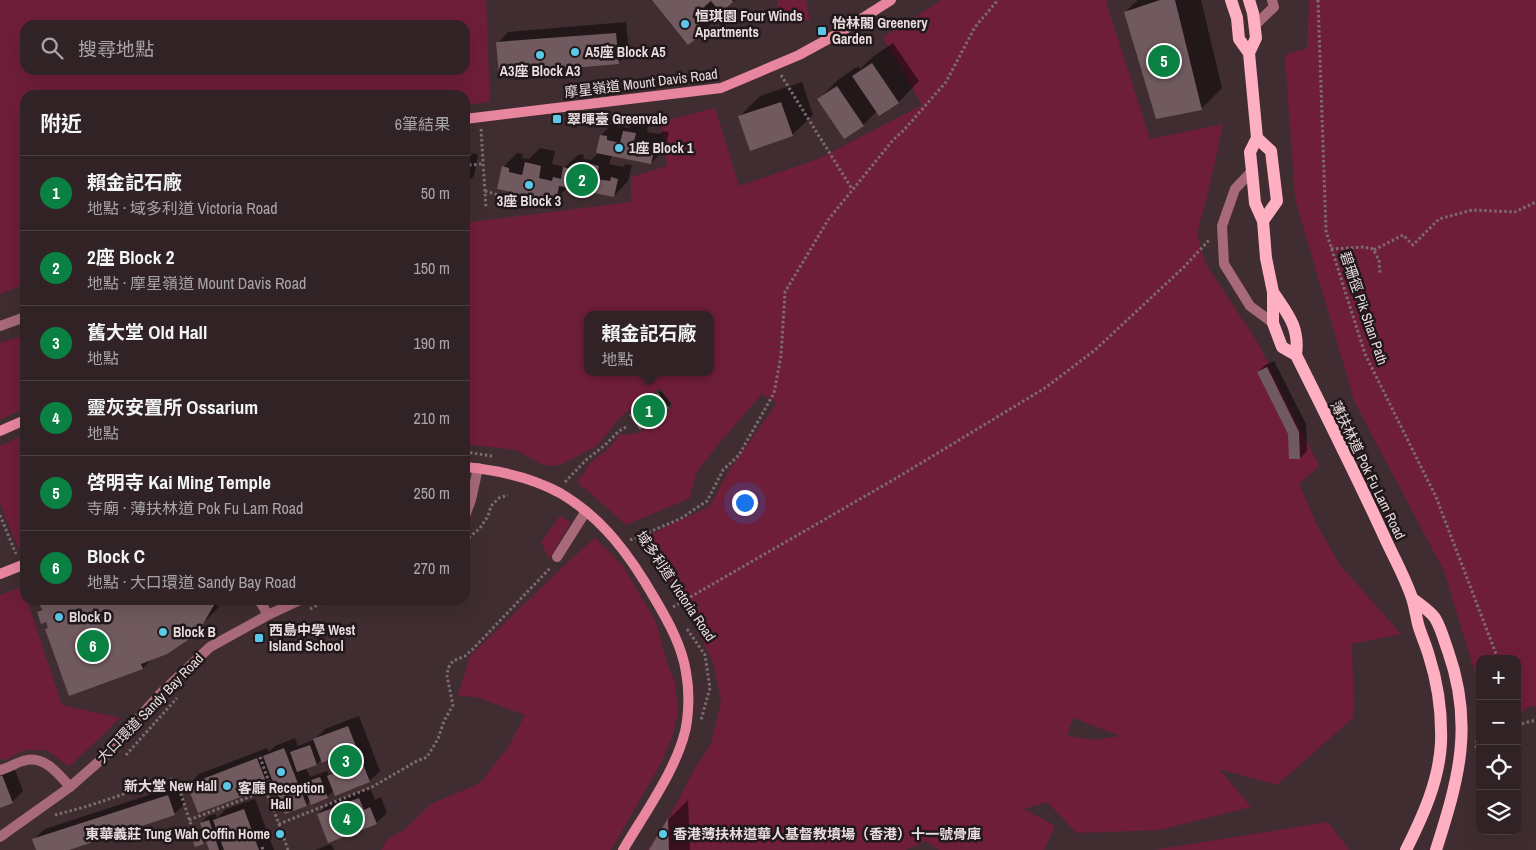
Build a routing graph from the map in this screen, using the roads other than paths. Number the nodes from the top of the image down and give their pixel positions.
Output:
1 (891, 0) edge
2 (1231, 0) edge
3 (1249, 0) edge
4 (1272, 0) edge
5 (1255, 25) junction
6 (1248, 53) junction
7 (470, 118) edge
8 (1257, 138) junction
9 (1252, 171) junction
10 (1263, 221) junction
11 (1272, 292) junction
12 (20, 319) edge
13 (1273, 323) junction
14 (0, 326) edge
15 (1296, 355) junction
16 (20, 422) edge
17 (0, 431) edge
18 (470, 467) edge
19 (478, 468) junction
20 (470, 503) edge
21 (586, 511) junction
22 (555, 561) road end
23 (20, 566) edge
24 (0, 574) edge
25 (1412, 598) junction
26 (262, 605) edge
27 (289, 605) edge
28 (268, 615) junction
29 (0, 770) edge
30 (70, 787) junction
31 (0, 837) edge
32 (623, 850) edge
33 (1406, 850) edge
34 (1436, 850) edge

1 - 7 main road, 摩星嶺道 Mount Davis Road
2 - 6 main road, 薄扶林道 Pok Fu Lam Road
3 - 5 main road, 薄扶林道 Pok Fu Lam Road
4 - 5 street
5 - 6 main road, 薄扶林道 Pok Fu Lam Road
6 - 8 main road, 薄扶林道 Pok Fu Lam Road
8 - 9 main road, 薄扶林道 Pok Fu Lam Road
8 - 10 main road
9 - 10 main road, 薄扶林道 Pok Fu Lam Road
9 - 13 street
10 - 11 main road, 薄扶林道 Pok Fu Lam Road
11 - 13 main road, 薄扶林道 Pok Fu Lam Road
11 - 15 main road, 薄扶林道 Pok Fu Lam Road
12 - 14 street
13 - 15 main road, 薄扶林道 Pok Fu Lam Road
15 - 25 main road, 薄扶林道 Pok Fu Lam Road
16 - 17 main road
18 - 19 main road, 域多利道 Victoria Road
19 - 20 street
19 - 21 main road, 域多利道 Victoria Road
21 - 22 street
21 - 32 main road, 域多利道 Victoria Road
23 - 24 main road
25 - 33 main road, 薄扶林道 Pok Fu Lam Road
25 - 34 main road, 薄扶林道 Pok Fu Lam Road
26 - 28 street
27 - 28 street, 大口環道 Sandy Bay Road
28 - 30 street, 大口環道 Sandy Bay Road
29 - 30 street
30 - 31 street, 大口環道 Sandy Bay Road

